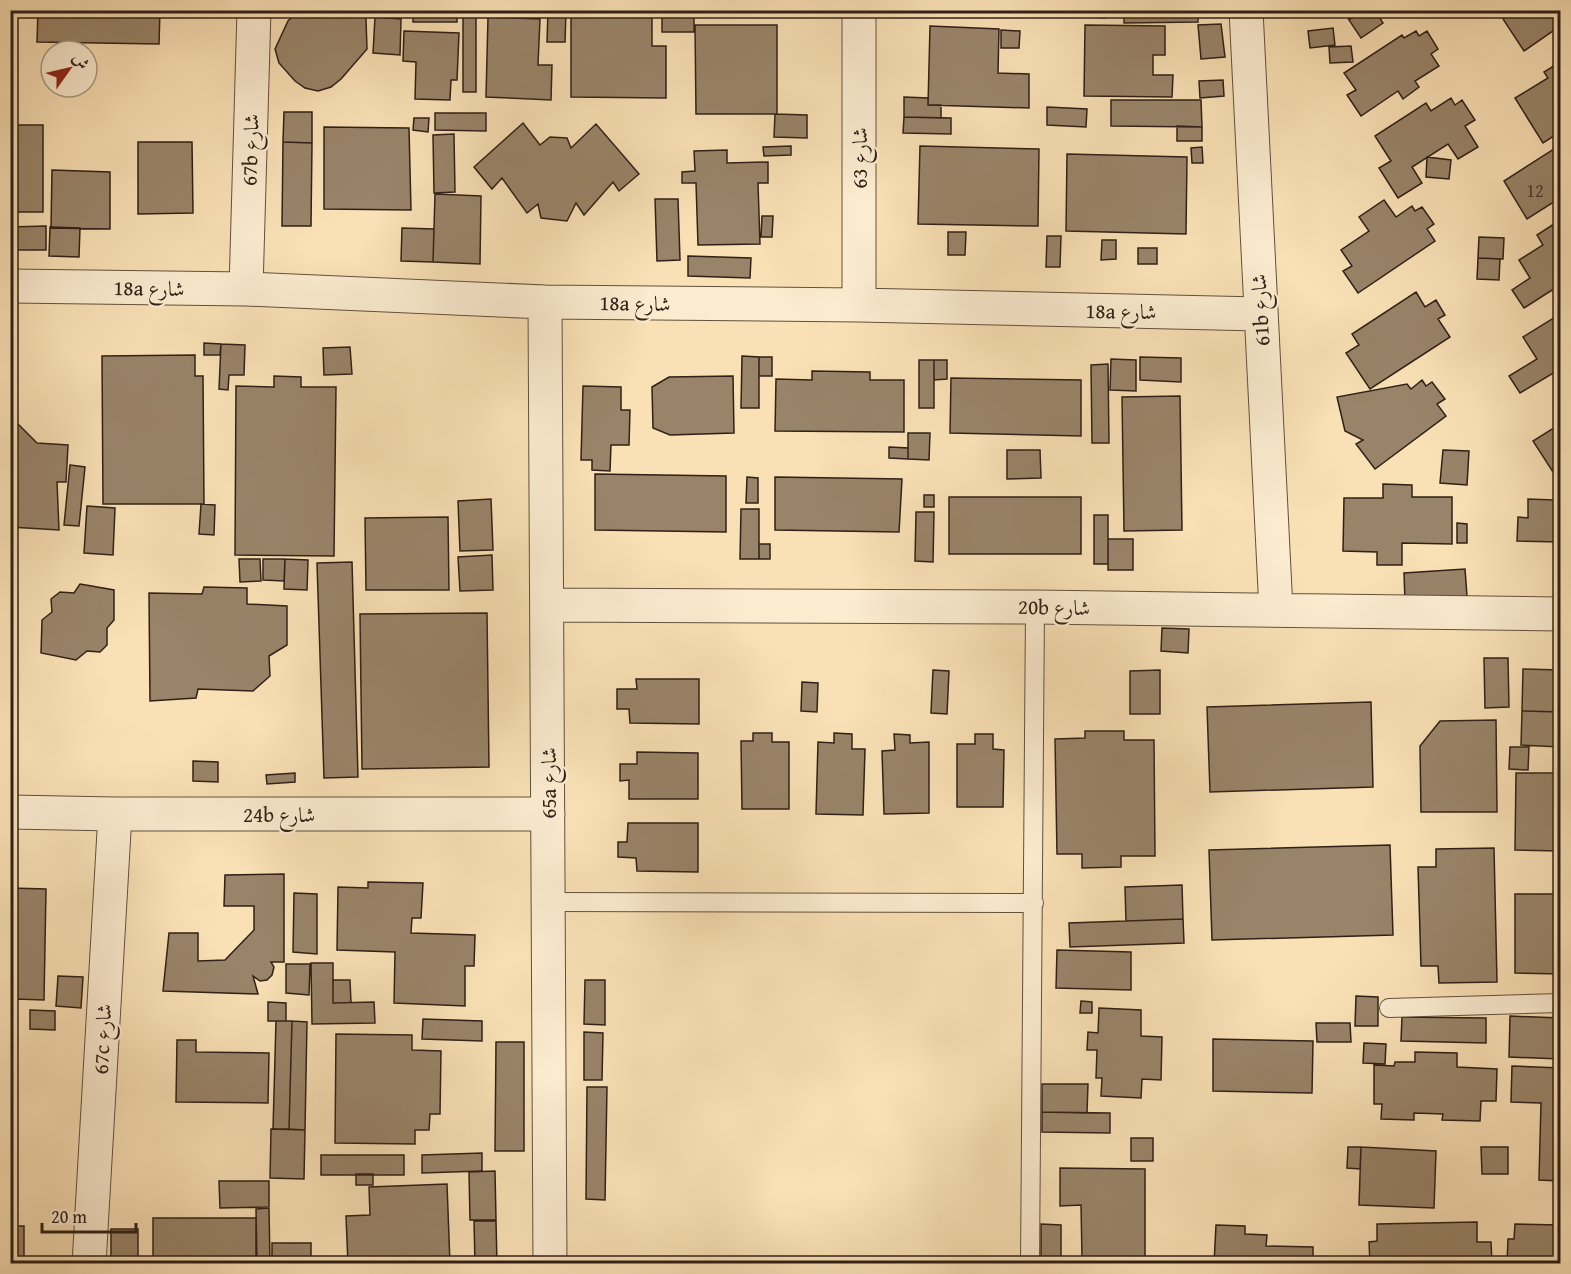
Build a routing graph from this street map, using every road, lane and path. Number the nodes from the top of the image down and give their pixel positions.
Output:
1 (254, 10) edge
2 (859, 10) edge
3 (1246, 10) edge
4 (10, 286) edge
5 (246, 289) junction
6 (545, 302) junction
7 (859, 305) junction
8 (1260, 314) junction
9 (547, 605) junction
10 (1035, 607) junction
11 (1276, 610) junction
12 (1560, 614) edge
13 (10, 812) edge
14 (115, 814) junction
15 (548, 814) junction
16 (549, 902) junction
17 (1034, 903) junction
18 (1560, 1003) edge
19 (1389, 1008) dead end
20 (89, 1263) edge
21 (550, 1263) edge
22 (1030, 1263) edge

1 - 5 street, 67b شارع
2 - 7 street, شارع 63
3 - 8 street, 61b شارع
4 - 5 street, 18a شارع
5 - 6 street, 18a شارع
6 - 7 street, 18a شارع
6 - 9 street, 65a شارع
7 - 8 street, 18a شارع
8 - 11 street, 61b شارع
9 - 10 street, 20b شارع
9 - 15 street, 65a شارع
10 - 11 street, 20b شارع
10 - 17 lane
11 - 12 street, 20b شارع
13 - 14 street, 24b شارع
14 - 15 street, 24b شارع
14 - 20 street, 67c شارع
15 - 16 street, 65a شارع
16 - 17 lane
16 - 21 street, 65a شارع
17 - 22 lane
18 - 19 lane

